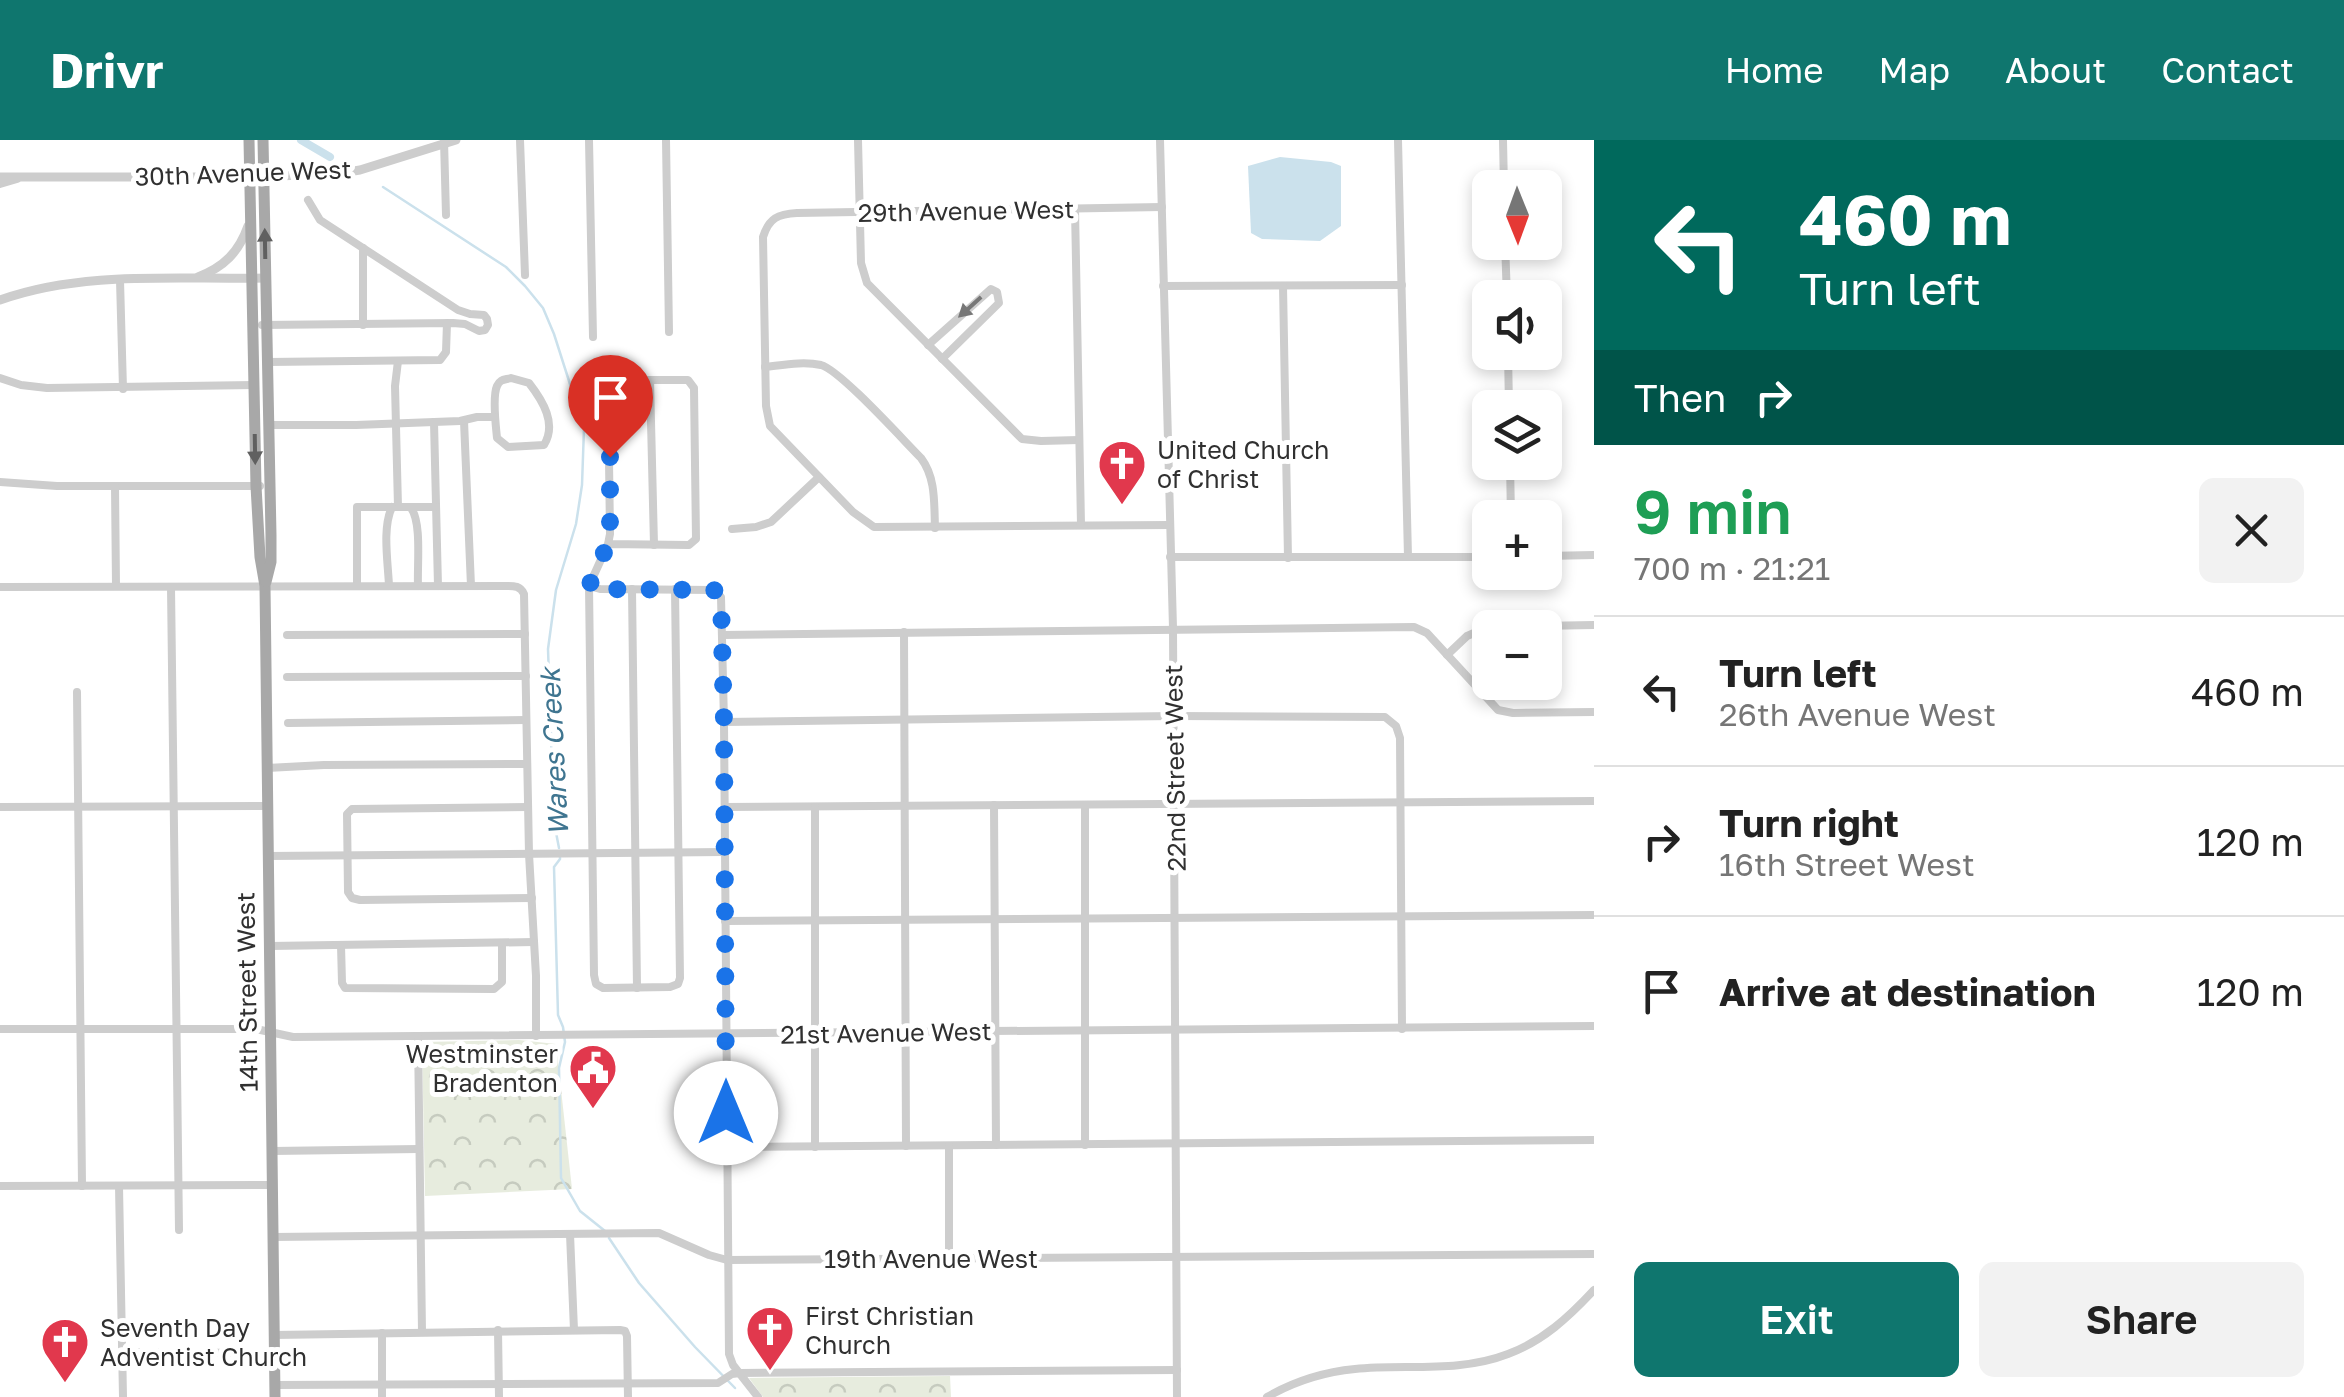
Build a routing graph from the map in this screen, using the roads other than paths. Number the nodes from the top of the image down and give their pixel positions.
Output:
1 (249, 140) edge
2 (263, 140) edge
3 (456, 140) edge
4 (520, 140) edge
5 (589, 140) edge
6 (666, 140) edge
7 (858, 140) edge
8 (1160, 140) edge
9 (1398, 140) edge
10 (1503, 140) edge
11 (444, 142) edge
12 (1504, 170) edge
13 (264, 176) junction
14 (249, 177) junction
15 (0, 181) edge
16 (308, 200) dead end
17 (1162, 208) junction
18 (1075, 209) junction
19 (860, 212) junction
20 (446, 214) dead end
21 (250, 219) junction
22 (363, 248) junction
23 (524, 275) dead end
24 (252, 278) junction
25 (266, 278) junction
26 (194, 279) junction
27 (120, 280) junction
28 (1402, 285) junction
29 (1163, 286) junction
30 (1282, 286) junction
31 (0, 300) edge
32 (462, 312) junction
33 (459, 323) junction
34 (364, 324) junction
35 (447, 324) junction
36 (267, 325) junction
37 (252, 326) junction
38 (669, 332) dead end
39 (593, 337) dead end
40 (928, 345) junction
41 (398, 360) junction
42 (942, 360) junction
43 (268, 362) junction
44 (765, 367) junction
45 (0, 378) edge
46 (650, 380) junction
47 (254, 385) junction
48 (268, 385) junction
49 (123, 389) junction
50 (496, 417) junction
51 (464, 421) junction
52 (434, 422) junction
53 (396, 424) junction
54 (269, 425) junction
55 (1079, 440) junction
56 (819, 477) junction
57 (0, 482) edge
58 (114, 486) junction
59 (256, 486) junction
60 (270, 486) junction
61 (395, 507) junction
62 (410, 507) junction
63 (436, 507) junction
64 (1169, 525) junction
65 (1081, 526) junction
66 (935, 528) junction
67 (732, 530) dead end
68 (608, 544) junction
69 (654, 544) junction
70 (1594, 555) edge
71 (1472, 556) edge
72 (1562, 556) edge
73 (1170, 557) junction
74 (1408, 557) junction
75 (1288, 558) junction
76 (116, 586) junction
77 (171, 586) junction
78 (265, 586) junction
79 (357, 586) junction
80 (389, 586) junction
81 (418, 586) junction
82 (438, 586) junction
83 (471, 586) junction
84 (589, 586) junction
85 (0, 588) edge
86 (632, 589) junction
87 (676, 589) junction
88 (1594, 625) edge
89 (1173, 628) junction
90 (904, 632) junction
91 (525, 634) junction
92 (722, 634) junction
93 (287, 635) dead end
94 (1447, 654) junction
95 (526, 676) junction
96 (287, 677) dead end
97 (78, 692) dead end
98 (1594, 712) edge
99 (1174, 716) junction
100 (526, 720) junction
101 (904, 720) junction
102 (724, 722) junction
103 (288, 723) dead end
104 (527, 764) junction
105 (267, 768) junction
106 (1594, 801) edge
107 (1401, 803) junction
108 (1175, 804) junction
109 (994, 805) junction
110 (1085, 805) junction
111 (174, 806) junction
112 (268, 806) junction
113 (905, 806) junction
114 (528, 807) junction
115 (725, 807) junction
116 (815, 807) junction
117 (0, 808) edge
118 (78, 808) junction
119 (593, 852) junction
120 (635, 852) junction
121 (679, 852) junction
122 (725, 852) junction
123 (348, 854) junction
124 (529, 854) junction
125 (268, 856) junction
126 (532, 898) junction
127 (1594, 915) edge
128 (1401, 916) junction
129 (1176, 917) junction
130 (995, 919) junction
131 (1086, 919) junction
132 (815, 920) junction
133 (906, 920) junction
134 (725, 921) junction
135 (534, 942) junction
136 (502, 943) junction
137 (341, 945) junction
138 (270, 946) junction
139 (637, 988) junction
140 (1594, 1026) edge
141 (80, 1028) junction
142 (0, 1029) edge
143 (176, 1029) junction
144 (1402, 1029) junction
145 (1176, 1030) junction
146 (995, 1031) junction
147 (270, 1032) junction
148 (1086, 1032) junction
149 (905, 1033) junction
150 (726, 1034) junction
151 (816, 1034) junction
152 (536, 1036) junction
153 (418, 1037) junction
154 (1594, 1140) edge
155 (1175, 1143) junction
156 (996, 1145) junction
157 (1085, 1145) junction
158 (906, 1146) junction
159 (950, 1146) junction
160 (726, 1147) junction
161 (815, 1147) junction
162 (419, 1149) junction
163 (272, 1151) junction
164 (178, 1184) junction
165 (272, 1184) junction
166 (0, 1186) edge
167 (82, 1186) junction
168 (119, 1186) junction
169 (178, 1230) dead end
170 (570, 1234) junction
171 (419, 1236) junction
172 (273, 1237) junction
173 (1594, 1254) edge
174 (1176, 1256) junction
175 (949, 1259) junction
176 (727, 1260) junction
177 (1594, 1290) edge
178 (498, 1330) junction
179 (574, 1330) junction
180 (422, 1332) junction
181 (382, 1333) junction
182 (274, 1335) junction
183 (122, 1352) junction
184 (274, 1353) junction
185 (1177, 1370) junction
186 (728, 1378) junction
187 (628, 1383) junction
188 (382, 1384) junction
189 (499, 1384) junction
190 (275, 1391) edge
191 (123, 1397) edge
192 (382, 1397) edge
193 (499, 1397) edge
194 (628, 1397) edge
195 (723, 1397) edge
196 (758, 1397) edge
197 (1177, 1397) edge
198 (1267, 1397) edge

1 - 14 main road, 14th Street West
2 - 13 main road, 14th Street West
3 - 11 street, 30th Avenue West
4 - 23 street
5 - 39 street
6 - 38 street
7 - 19 street
8 - 17 street, 22nd Street West
9 - 28 street
10 - 12 street
11 - 13 street, 30th Avenue West
11 - 20 street
13 - 14 street, 30th Avenue West
25 -> 13 main road, 14th Street West
14 - 15 street, 30th Avenue West
14 - 21 main road, 14th Street West
16 - 22 street
17 - 18 street, 29th Avenue West
17 - 29 street, 22nd Street West
18 - 19 street, 29th Avenue West
18 - 55 street
19 - 40 street
19 - 44 street, 29th Avenue West
21 - 24 main road, 14th Street West
21 - 26 street
22 - 32 street
22 - 34 street
24 - 25 street
24 - 26 street
24 - 37 main road, 14th Street West
25 - 36 main road, 14th Street West
26 - 27 street
27 - 31 street
27 - 49 street
28 - 30 street
28 - 74 street
29 - 30 street
29 - 64 street, 22nd Street West
30 - 75 street
32 - 33 street
32 - 33 street
33 - 35 street
34 - 35 street
34 - 36 street
35 - 41 street
36 - 37 street
36 - 43 main road, 14th Street West
37 - 47 main road, 14th Street West
40 - 42 street
42 -> 40 street
41 - 43 street
41 - 53 street
42 - 55 street
43 - 48 main road, 14th Street West
44 - 56 street
44 - 66 street
45 - 49 street
46 - 68 street
46 - 69 street
46 - 69 street
47 - 48 street
47 - 49 street
47 -> 59 main road, 14th Street West
48 - 54 main road, 14th Street West
50 - 50 street
50 - 51 street
51 - 52 street
51 - 83 street
52 - 53 street
52 - 63 street
53 - 54 street
53 - 61 street
54 - 60 main road, 14th Street West
55 - 65 street
56 - 66 street
56 - 67 street
57 - 58 street
58 - 59 street
58 - 76 street
59 - 60 street
59 - 78 main road, 14th Street West
60 - 78 main road, 14th Street West
61 - 62 street
61 - 79 street
61 - 80 street
62 - 63 street
62 - 81 street
63 - 82 street
64 - 65 street
64 - 73 street, 22nd Street West
65 - 66 street
68 - 69 street
68 - 84 street
70 - 72 street
71 - 74 street
73 - 75 street
73 - 89 street, 22nd Street West
74 - 75 street
76 - 77 street
76 - 85 street
77 - 78 street
77 - 111 street
78 - 79 street
78 - 105 main road, 14th Street West
79 - 80 street
80 - 81 street
81 - 82 street
82 - 83 street
83 - 91 street
84 - 86 street
84 - 119 street
86 - 87 street
86 - 120 street
87 - 92 street
87 - 121 street
88 - 94 street
89 - 90 street
89 - 94 street
89 - 99 street, 22nd Street West
90 - 92 street
90 - 101 street
91 - 93 street
91 - 95 street
92 - 102 street
94 - 98 street
95 - 96 street
95 - 100 street
97 - 118 street
99 - 101 street
99 - 107 street
99 - 108 street, 22nd Street West
100 - 103 street
100 - 104 street
101 - 102 street
101 - 113 street
102 - 115 street
104 - 105 street
104 - 114 street
105 - 112 main road, 14th Street West
106 - 107 street
107 - 108 street
107 - 128 street
108 - 110 street
108 - 129 street, 22nd Street West
109 - 110 street
109 - 113 street
109 - 130 street
110 - 131 street
111 - 112 street
111 - 118 street
111 - 143 street
112 - 125 main road, 14th Street West
113 - 116 street
113 - 133 street
114 - 123 street
114 - 124 street
115 - 116 street
115 - 122 street
116 - 132 street
117 - 118 street
118 - 141 street
119 - 120 street
119 - 124 street
119 - 139 street
120 - 121 street
120 - 139 street
121 - 122 street
121 - 139 street
122 - 134 street
123 - 124 street
123 - 125 street
123 - 126 street
124 - 126 street
125 - 138 main road, 14th Street West
126 - 135 street
127 - 128 street
128 - 129 street
128 - 144 street
129 - 131 street
129 - 145 street, 22nd Street West
130 - 131 street
130 - 133 street
130 - 146 street
131 - 148 street
132 - 133 street
132 - 134 street
132 - 151 street
133 - 149 street
134 - 150 street
135 - 136 street
135 - 152 street
136 - 137 street
136 - 137 street
137 - 138 street
138 - 147 main road, 14th Street West
140 - 144 street, 21st Avenue West
141 - 142 street, 21st Avenue West
141 - 143 street, 21st Avenue West
141 - 167 street
143 - 147 street, 21st Avenue West
143 - 164 street
144 - 145 street, 21st Avenue West
145 - 148 street, 21st Avenue West
145 - 155 street, 22nd Street West
146 - 148 street, 21st Avenue West
146 - 149 street, 21st Avenue West
146 - 156 street
147 - 153 street, 21st Avenue West
147 - 163 main road, 14th Street West
148 - 157 street
149 - 151 street, 21st Avenue West
149 - 158 street
150 - 151 street, 21st Avenue West
150 - 152 street, 21st Avenue West
150 - 160 street
151 - 161 street
152 - 153 street, 21st Avenue West
153 - 162 street
154 - 155 street
155 - 157 street
155 - 174 street, 22nd Street West
156 - 157 street
156 - 159 street
158 - 159 street
158 - 161 street
159 - 175 street
160 - 161 street
160 - 176 street
162 - 163 street
162 - 171 street
163 - 165 main road, 14th Street West
164 - 165 street
164 - 168 street
164 - 169 street
165 - 172 main road, 14th Street West
166 - 167 street
167 - 168 street
168 - 183 street
170 - 171 street, 19th Avenue West
170 - 176 street, 19th Avenue West
170 - 179 street
171 - 172 street, 19th Avenue West
171 - 180 street
172 - 182 main road, 14th Street West
173 - 174 street, 19th Avenue West
174 - 175 street, 19th Avenue West
174 - 185 street, 22nd Street West
175 - 176 street, 19th Avenue West
176 - 186 street
177 - 198 street
178 - 179 street
178 - 180 street
178 - 189 street
179 - 187 street
180 - 181 street
181 - 182 street
181 - 188 street
182 - 184 main road, 14th Street West
183 - 184 street
183 - 191 street
184 - 190 main road, 14th Street West
185 - 186 street
185 - 197 street, 22nd Street West
186 - 187 street
186 - 195 street
186 - 196 street
187 - 189 street
187 - 194 street
188 - 189 street
188 - 190 street
188 - 192 street
189 - 193 street

